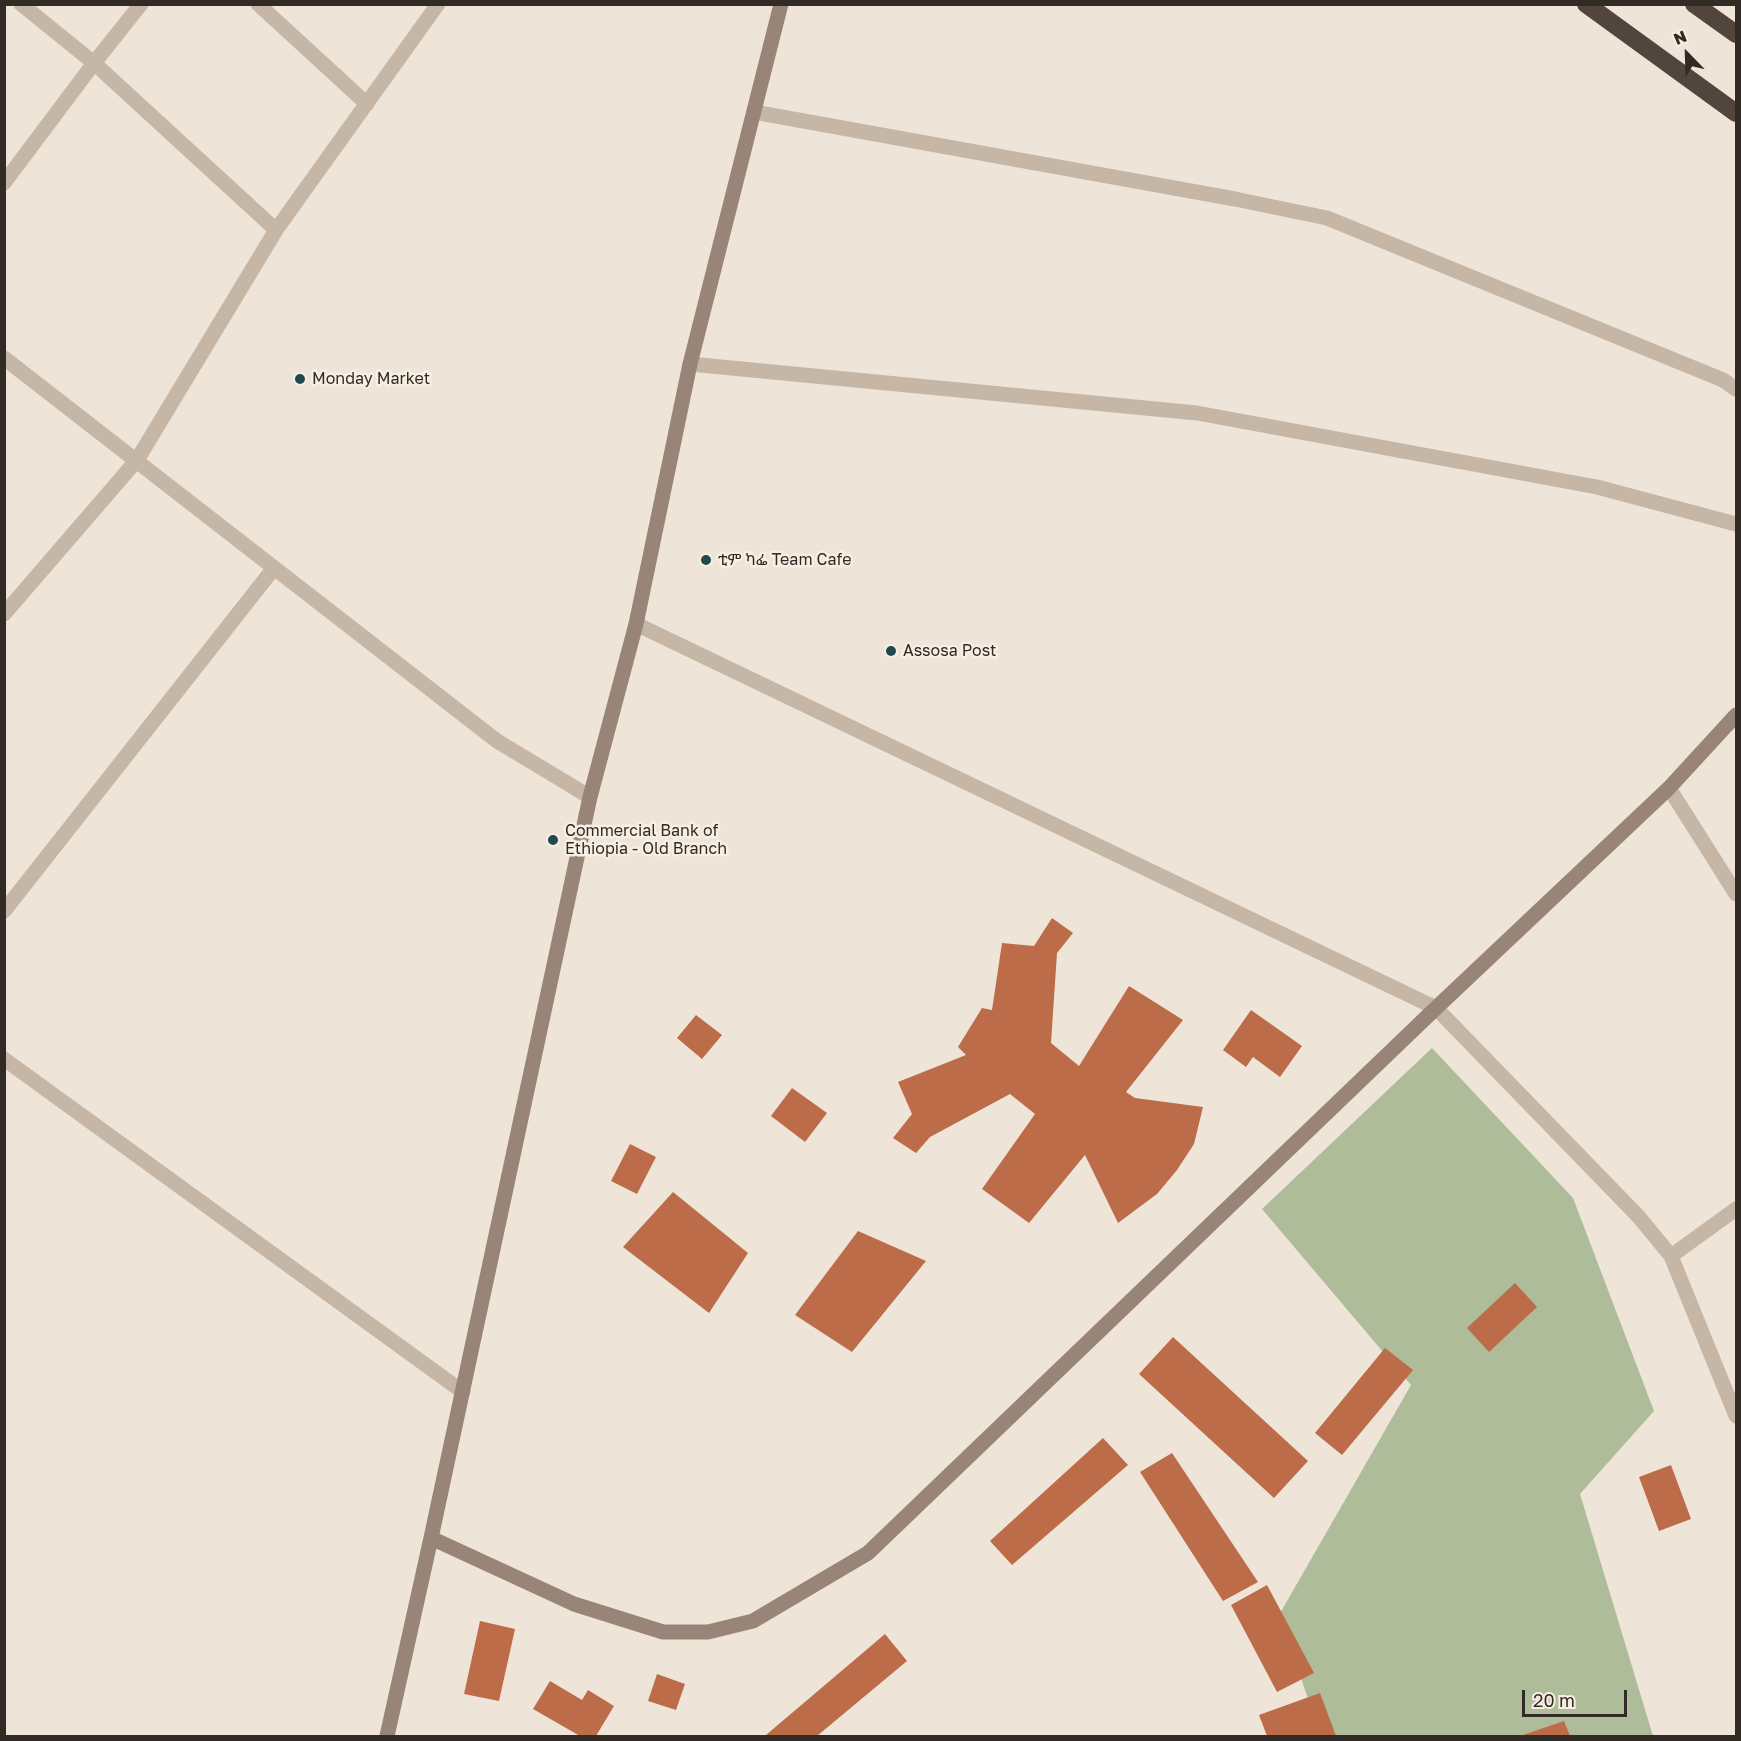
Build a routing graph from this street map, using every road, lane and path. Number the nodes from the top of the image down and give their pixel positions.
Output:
1 (21, 4) edge
2 (141, 4) edge
3 (258, 4) edge
4 (438, 4) edge
5 (781, 4) edge
6 (1587, 4) edge
7 (1694, 4) edge
8 (1737, 34) edge
9 (94, 63) junction
10 (367, 104) junction
11 (754, 112) junction
12 (1737, 113) edge
13 (4, 183) edge
14 (276, 230) junction
15 (4, 358) edge
16 (690, 364) junction
17 (1737, 389) edge
18 (136, 460) junction
19 (1737, 524) edge
20 (274, 568) junction
21 (4, 614) edge
22 (636, 624) junction
23 (1737, 715) edge
24 (1670, 788) junction
25 (590, 797) junction
26 (1737, 894) edge
27 (4, 911) edge
28 (1436, 1008) junction
29 (4, 1059) edge
30 (1737, 1209) edge
31 (1671, 1256) junction
32 (463, 1392) junction
33 (1737, 1416) edge
34 (431, 1538) junction
35 (387, 1737) edge

1 - 9 street
2 - 9 street
3 - 10 street
4 - 10 street
5 - 11 street
6 - 12 highway
7 - 8 highway
9 - 13 street
9 - 14 street
10 - 14 street
11 - 16 street
11 - 17 street
14 - 18 street
15 - 18 street
16 - 19 street
16 - 22 street
18 - 20 street
18 - 21 street
20 - 25 street
20 - 27 street
22 - 25 street
22 - 28 street
23 - 24 street
24 - 26 street
24 - 28 street
25 - 32 street
28 - 31 street
28 - 34 street
29 - 32 street
30 - 31 street
31 - 33 street
32 - 34 street
34 - 35 street

